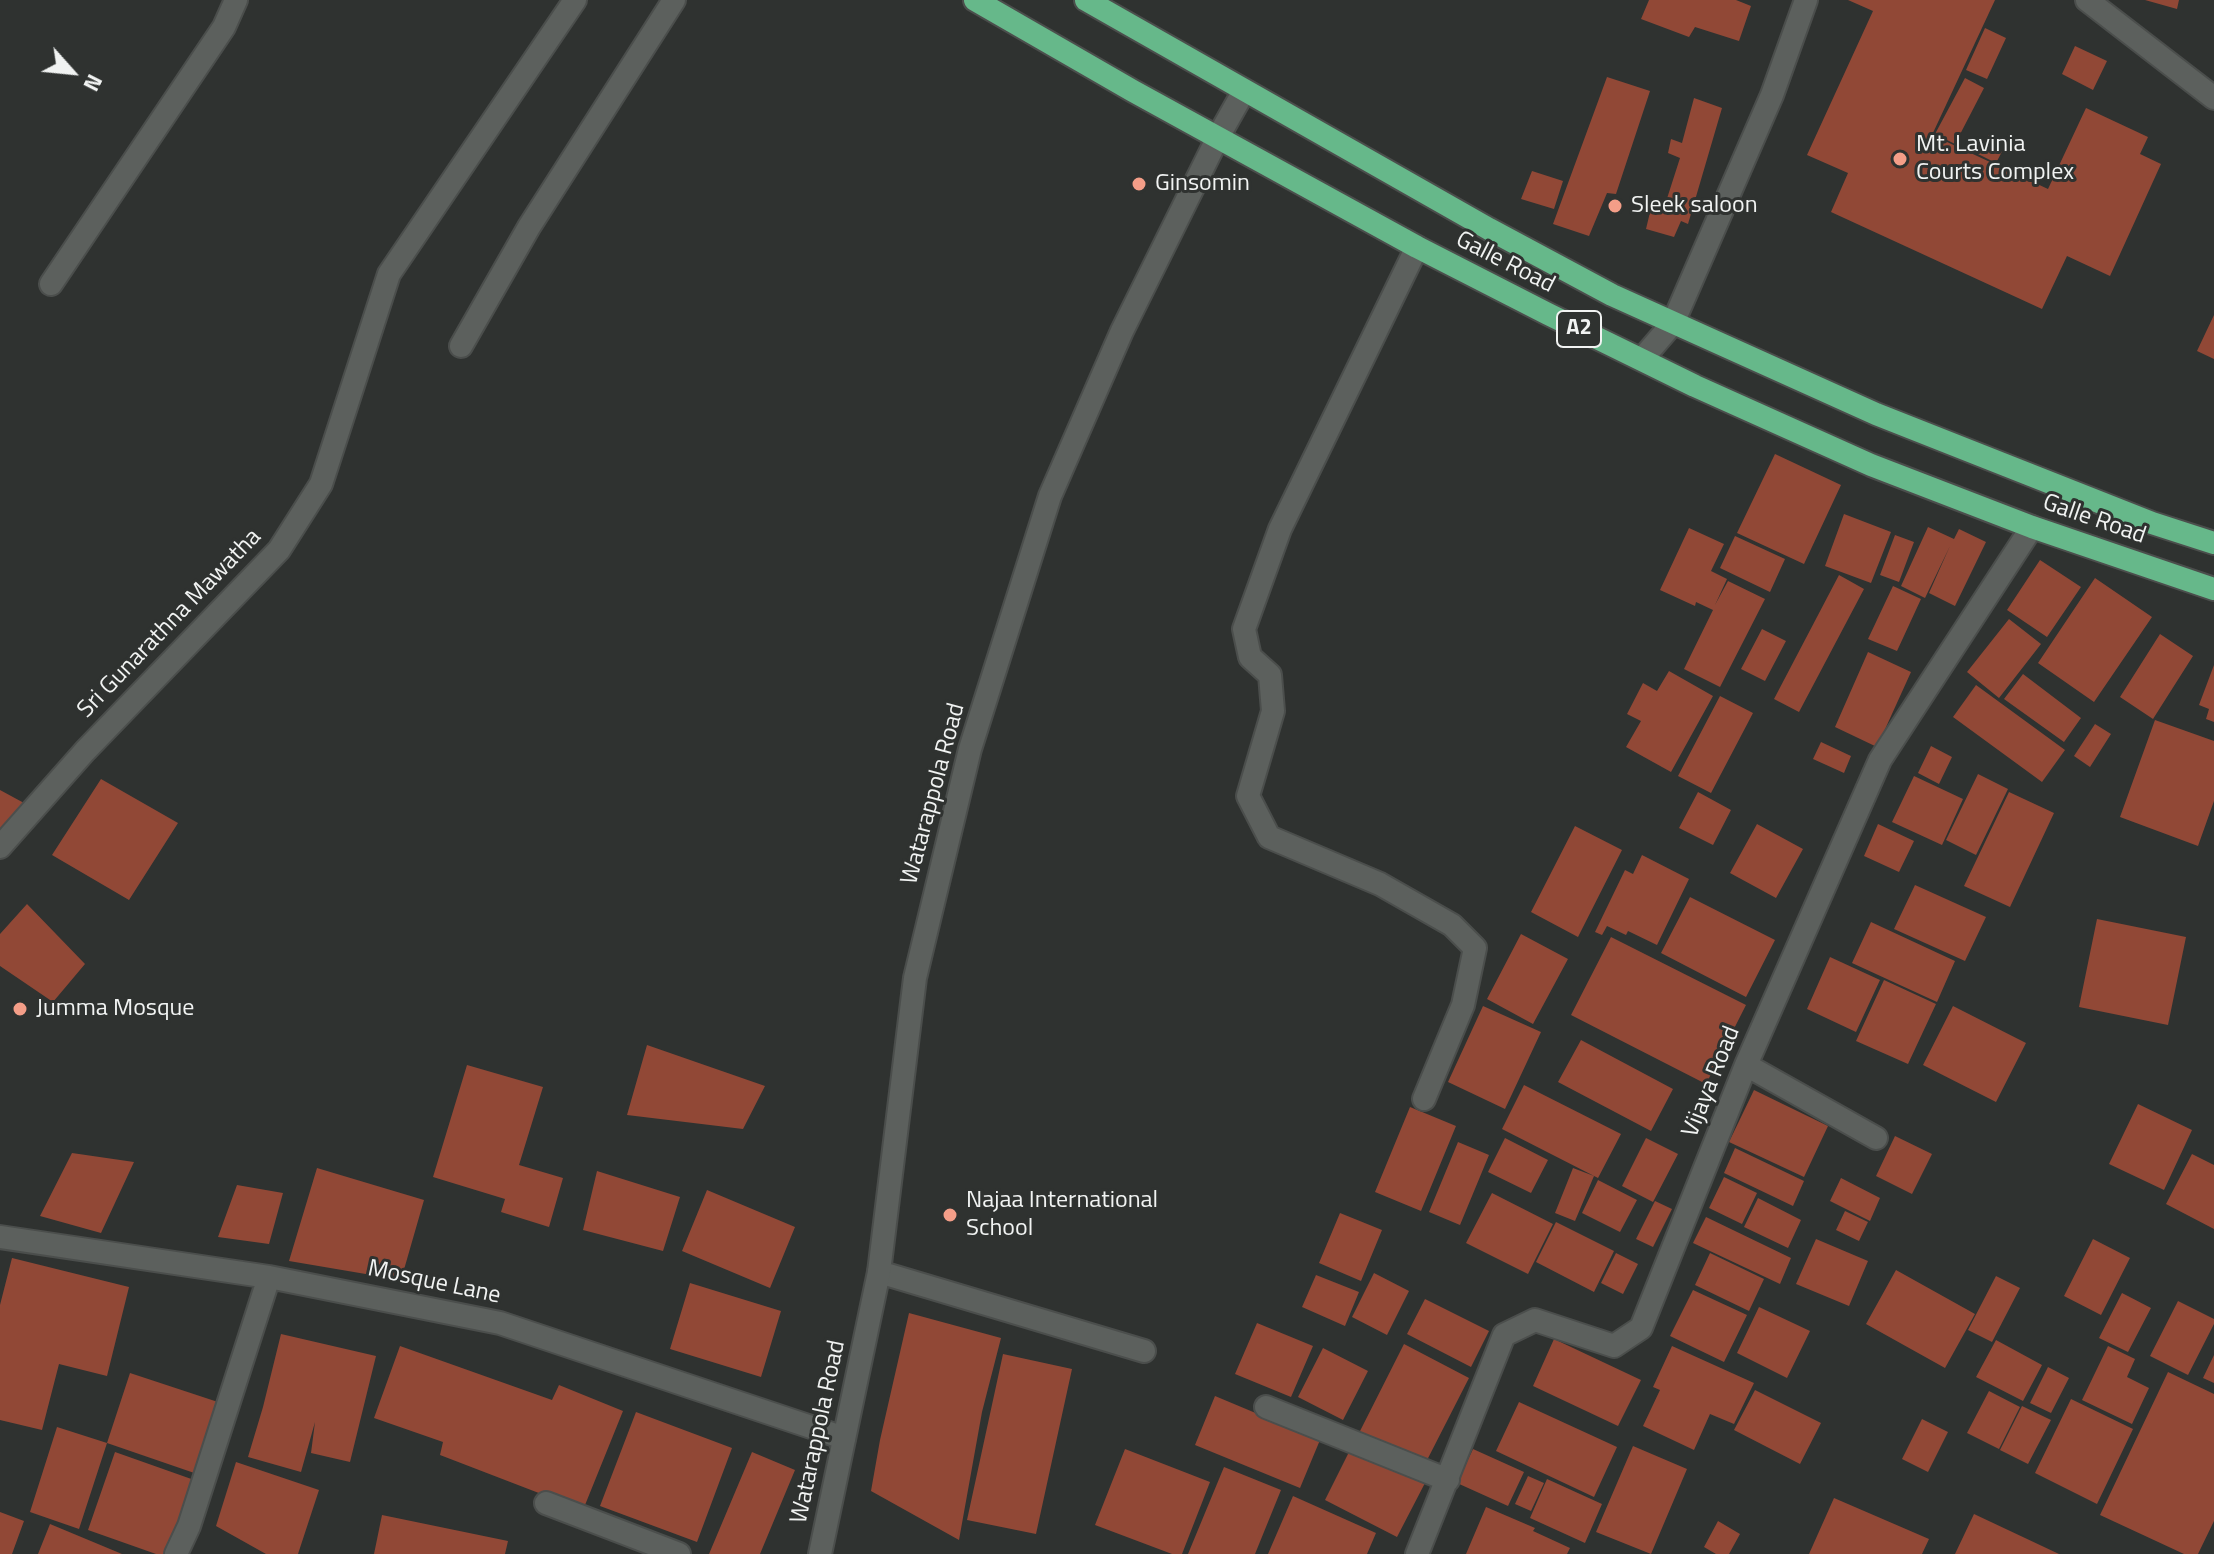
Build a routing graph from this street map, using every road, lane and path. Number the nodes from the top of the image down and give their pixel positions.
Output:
1 (236, 0) edge
2 (575, 0) edge
3 (674, 0) edge
4 (975, 0) edge
5 (1086, 0) edge
6 (1806, 0) edge
7 (2097, 4) edge
8 (1244, 91) junction
9 (2214, 98) edge
10 (1218, 137) junction
11 (1417, 247) junction
12 (51, 284) dead end
13 (1673, 323) junction
14 (461, 346) dead end
15 (1642, 359) junction
16 (2032, 527) junction
17 (2214, 543) edge
18 (2214, 589) edge
19 (0, 847) edge
20 (1746, 1065) junction
21 (1424, 1099) dead end
22 (1876, 1138) dead end
23 (0, 1237) edge
24 (879, 1272) junction
25 (269, 1277) junction
26 (1144, 1351) dead end
27 (1266, 1407) dead end
28 (844, 1438) junction
29 (1448, 1480) junction
30 (546, 1503) dead end
31 (176, 1554) edge
32 (679, 1554) edge
33 (820, 1554) edge
34 (1417, 1554) edge

1 - 12 street
2 - 19 street, Sri Gunarathna Mawatha
3 - 14 street
4 - 10 highway, Galle Road / A2
5 - 8 highway, Galle Road / A2
6 - 13 street
7 - 9 street
8 - 10 street, Watarappola Road
8 - 13 highway, Galle Road / A2
10 - 11 highway, Galle Road / A2
10 - 24 street, Watarappola Road
11 - 15 highway, Galle Road / A2
11 - 21 street
13 - 15 street
13 - 17 highway, Galle Road / A2
15 - 16 highway, Galle Road / A2
16 - 18 highway, Galle Road / A2
16 - 20 street, Vijaya Road
20 - 22 street
20 - 29 street, Vijaya Road
23 - 25 street, Mosque Lane
24 - 26 street
24 - 28 street, Watarappola Road
25 - 28 street, Mosque Lane
25 - 31 street
27 - 29 street
28 - 33 street, Watarappola Road
29 - 34 street, Vijaya Road
30 - 32 street

